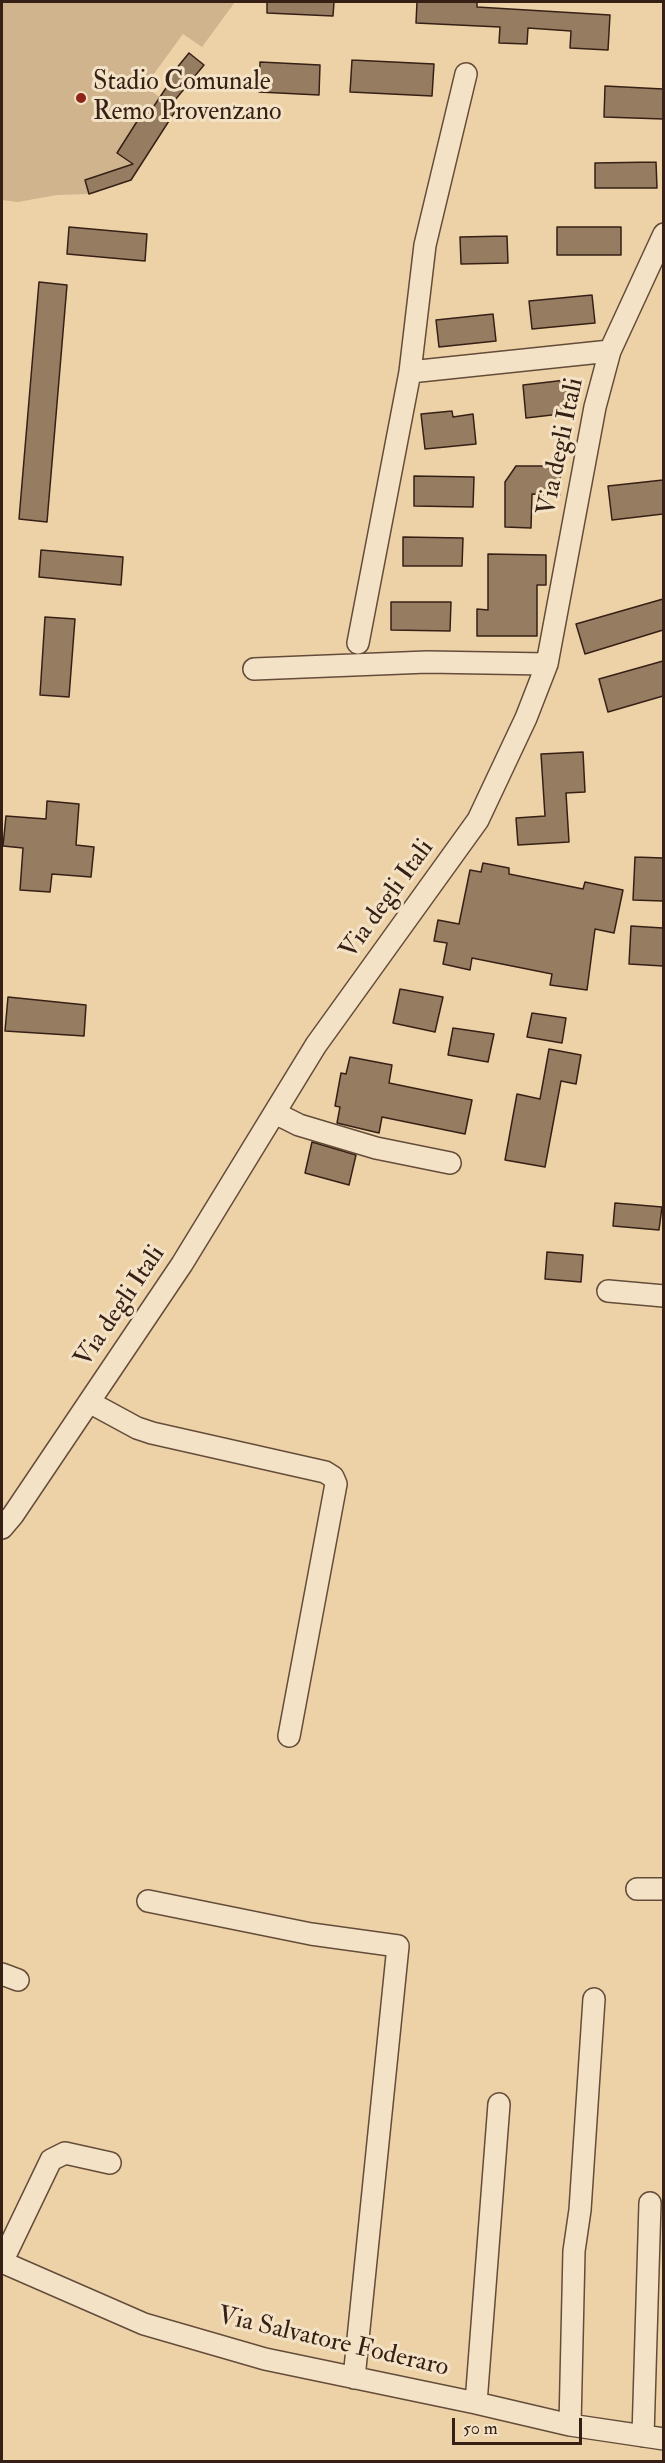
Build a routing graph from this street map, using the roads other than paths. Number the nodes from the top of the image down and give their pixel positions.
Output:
1 (466, 74) dead end
2 (663, 234) edge
3 (610, 351) junction
4 (410, 372) junction
5 (358, 643) dead end
6 (547, 664) junction
7 (254, 669) dead end
8 (275, 1113) junction
9 (450, 1163) dead end
10 (608, 1291) dead end
11 (663, 1296) edge
12 (89, 1402) junction
13 (2, 1528) edge
14 (289, 1736) dead end
15 (637, 1889) dead end
16 (663, 1889) edge
17 (148, 1901) dead end
18 (594, 1999) dead end
19 (499, 2104) dead end
20 (110, 2163) dead end
21 (650, 2203) dead end
22 (2, 2262) edge
23 (354, 2378) junction
24 (477, 2403) junction
25 (570, 2425) junction
26 (653, 2438) edge

1 - 4 street
2 - 3 street, Via degli Itali
3 - 4 street
3 - 6 street, Via degli Itali
4 - 5 street
6 - 7 street
6 - 8 street, Via degli Itali
8 - 9 street
8 - 12 street, Via degli Itali
10 - 11 street
12 - 13 street, Via degli Itali
12 - 14 street
15 - 16 street
17 - 23 street
18 - 25 street
19 - 24 street
20 - 22 street
21 - 26 street
22 - 23 street, Via Salvatore Foderaro
23 - 24 street, Via Salvatore Foderaro
24 - 25 street, Via Salvatore Foderaro
25 - 26 street, Via Salvatore Foderaro

